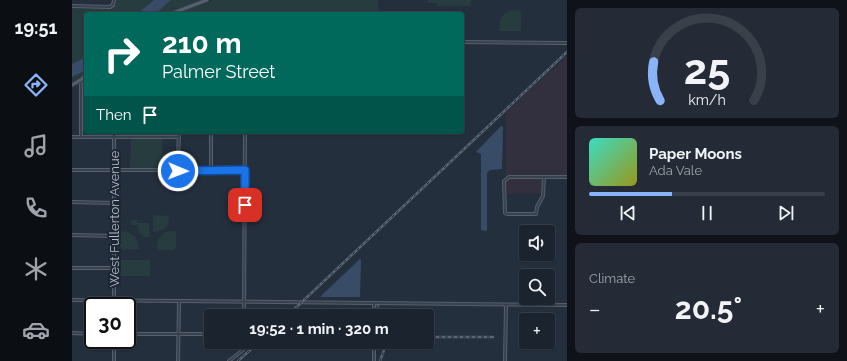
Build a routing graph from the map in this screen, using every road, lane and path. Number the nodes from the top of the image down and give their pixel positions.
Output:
1 (114, 0) edge
2 (207, 0) edge
3 (72, 6) edge
4 (175, 12) edge
5 (464, 42) edge
6 (567, 43) edge
7 (84, 78) edge
8 (81, 80) junction
9 (72, 85) edge
10 (211, 134) edge
11 (245, 134) edge
12 (72, 137) edge
13 (80, 137) junction
14 (114, 137) junction
15 (179, 137) joint
16 (72, 170) edge
17 (114, 170) junction
18 (245, 170) junction
19 (178, 171) junction
20 (211, 171) junction
21 (544, 177) junction
22 (567, 177) edge
23 (176, 188) dead end
24 (72, 202) edge
25 (114, 202) junction
26 (72, 235) edge
27 (114, 236) junction
28 (72, 268) edge
29 (114, 268) junction
30 (114, 297) edge
31 (72, 300) edge
32 (84, 300) edge
33 (136, 301) edge
34 (178, 302) junction
35 (244, 302) junction
36 (374, 304) junction
37 (506, 305) junction
38 (567, 305) edge
39 (244, 309) edge
40 (374, 309) edge
41 (72, 333) edge
42 (84, 334) edge
43 (136, 334) edge
44 (178, 334) junction
45 (204, 334) edge
46 (114, 349) edge
47 (244, 349) edge
48 (374, 349) edge
49 (114, 361) edge
50 (178, 361) edge
51 (229, 361) edge
52 (374, 361) edge
53 (505, 361) edge

1 - 3 street
2 - 4 main road
5 - 6 street
7 - 8 main road
8 - 9 main road
8 - 13 street
10 - 20 street
11 - 18 street
12 - 13 street
13 - 14 street
14 - 15 street
14 - 17 street, West Fullerton Avenue
15 - 19 street
16 - 17 street
17 - 19 street
17 - 25 street, West Fullerton Avenue
18 - 20 street
18 - 35 street
19 - 20 street
19 - 23 street
21 - 21 street
21 - 22 street
24 - 25 street
25 - 27 street, West Fullerton Avenue
26 - 27 street
27 - 29 street, West Fullerton Avenue
28 - 29 street
29 - 30 street, West Fullerton Avenue
31 - 32 street
33 - 34 street
34 - 35 street
34 - 44 street
35 - 36 street
35 - 39 street
36 - 37 street
36 - 40 street
37 - 38 street
37 - 53 street
41 - 42 street
43 - 44 street
44 - 45 street
44 - 50 street
46 - 49 street
47 - 51 street
48 - 52 street

